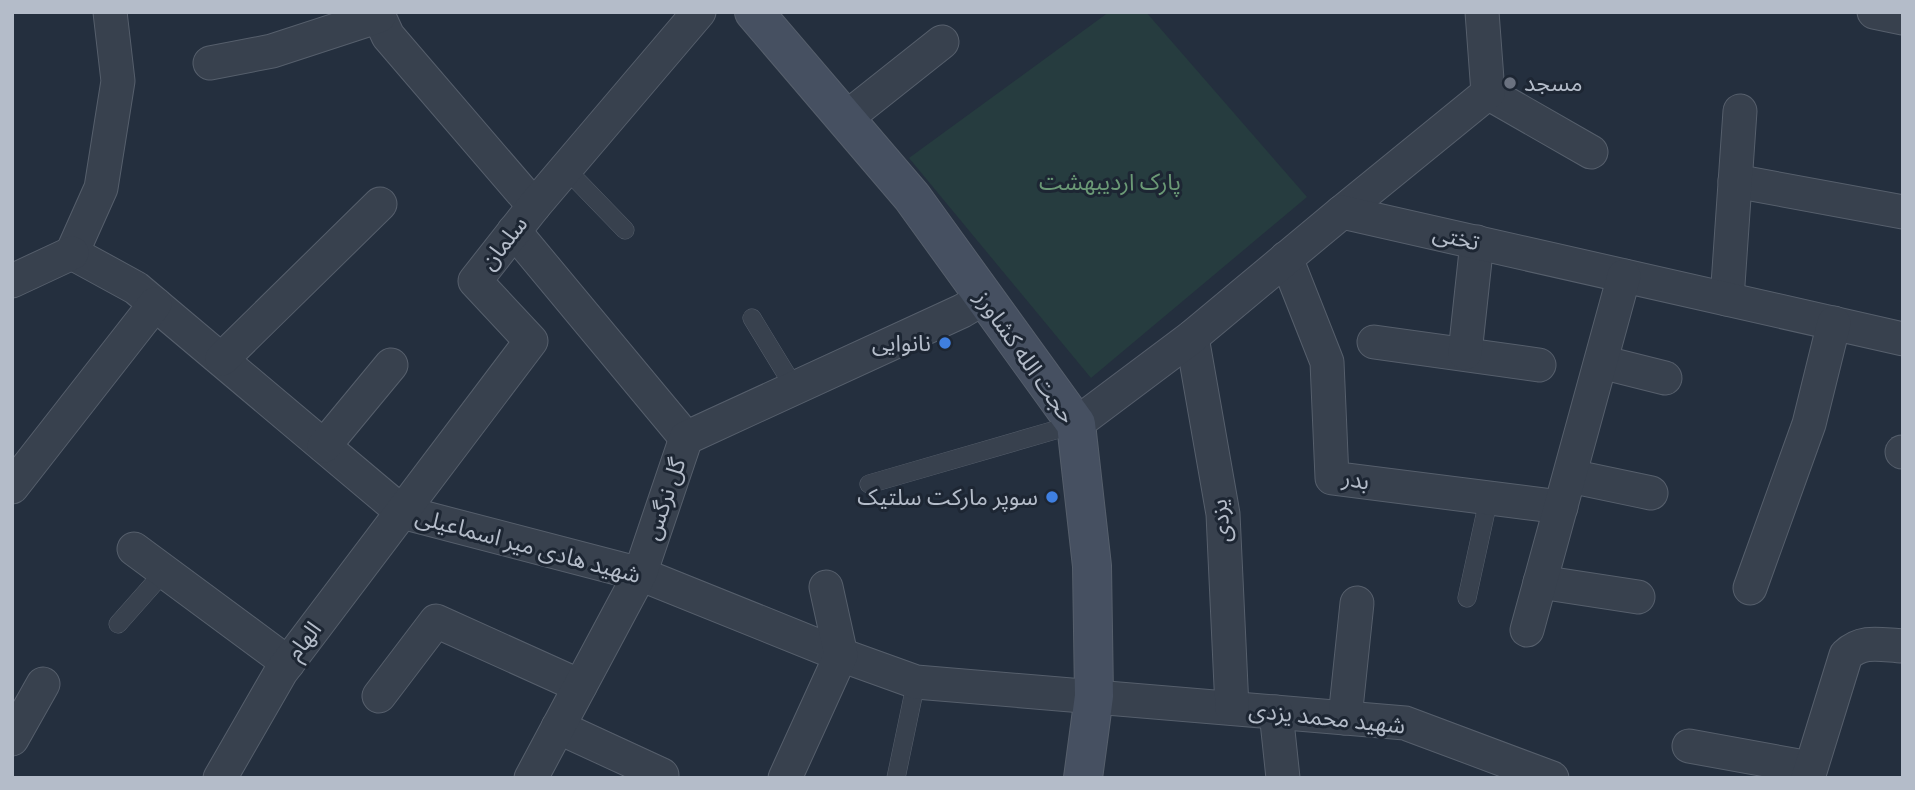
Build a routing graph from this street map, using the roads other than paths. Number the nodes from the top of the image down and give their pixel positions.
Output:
1 (110, 12) edge
2 (699, 12) edge
3 (754, 12) edge
4 (1482, 12) edge
5 (1874, 12) edge
6 (378, 14) edge
7 (1903, 18) edge
8 (942, 42) dead end
9 (210, 63) dead end
10 (1488, 93) junction
11 (1740, 111) dead end
12 (845, 119) junction
13 (1591, 152) dead end
14 (565, 168) junction
15 (1735, 181) junction
16 (380, 204) dead end
17 (1342, 212) junction
18 (1903, 212) edge
19 (524, 218) junction
20 (625, 230) dead end
21 (1477, 242) junction
22 (72, 253) junction
23 (1286, 258) junction
24 (1625, 276) junction
25 (12, 281) edge
26 (984, 298) junction
27 (1727, 299) junction
28 (155, 304) junction
29 (752, 318) dead end
30 (1834, 323) junction
31 (1192, 337) junction
32 (1903, 339) edge
33 (1374, 342) dead end
34 (1465, 353) junction
35 (222, 359) junction
36 (1601, 362) junction
37 (391, 365) dead end
38 (1539, 365) dead end
39 (1665, 378) dead end
40 (794, 387) junction
41 (1076, 425) junction
42 (687, 438) junction
43 (324, 446) junction
44 (869, 484) dead end
45 (12, 487) edge
46 (1565, 491) junction
47 (1651, 493) dead end
48 (1489, 498) junction
49 (402, 512) junction
50 (134, 549) dead end
51 (164, 572) junction
52 (640, 574) junction
53 (1540, 582) junction
54 (826, 587) dead end
55 (1750, 588) dead end
56 (1638, 597) dead end
57 (1467, 598) dead end
58 (1357, 603) dead end
59 (118, 624) dead end
60 (1527, 630) dead end
61 (1903, 646) edge
62 (841, 655) junction
63 (288, 663) junction
64 (916, 682) junction
65 (43, 684) dead end
66 (580, 686) junction
67 (379, 696) dead end
68 (1094, 696) junction
69 (1232, 708) junction
70 (1276, 712) junction
71 (1345, 718) junction
72 (558, 727) junction
73 (12, 738) edge
74 (1689, 746) dead end
75 (1809, 773) edge
76 (662, 775) dead end
77 (220, 778) edge
78 (531, 778) edge
79 (785, 778) edge
80 (896, 778) edge
81 (1083, 778) edge
82 (1283, 778) edge
83 (1552, 778) edge

1 - 22 street
2 - 14 street, سلمان
3 - 12 street, حجت الله کشاورز
4 - 10 street
5 - 7 street
6 - 9 street
6 - 19 street
8 - 12 street
10 - 13 street
10 - 17 street
11 - 15 street
12 - 26 street, حجت الله کشاورز
14 - 19 street, سلمان
14 - 20 lane
15 - 18 street
15 - 27 street
16 - 35 street
17 - 21 street, تختی
17 - 23 street
19 - 42 street
19 - 49 street, سلمان
21 - 24 street, تختی
21 - 34 street
22 - 25 street
22 - 28 street, شهید هادی میر اسماعیلی
23 - 31 street
23 - 48 street, بدر
24 - 27 street, تختی
24 - 36 street
26 - 40 street, گل نرگس
26 - 41 street, حجت الله کشاورز
27 - 30 street, تختی
28 - 35 street, شهید هادی میر اسماعیلی
28 - 45 street
29 - 40 lane
30 - 32 street, تختی
30 - 55 street
31 - 41 street
31 - 69 street, یزدی
33 - 34 street
34 - 38 street
35 - 43 street, شهید هادی میر اسماعیلی
36 - 39 street
36 - 46 street
37 - 43 street
40 - 42 street, گل نرگس
41 - 44 lane
41 - 68 street, حجت الله کشاورز
42 - 52 street, گل نرگس
43 - 49 street, شهید هادی میر اسماعیلی
46 - 47 street, بدر
46 - 48 street, بدر
46 - 53 street
48 - 57 lane
49 - 52 street, شهید هادی میر اسماعیلی
49 - 63 street, الهام
50 - 51 street
51 - 59 lane
51 - 63 street
52 - 62 street, شهید هادی میر اسماعیلی
52 - 66 street, گل نرگس
53 - 56 street
53 - 60 street
54 - 62 street
58 - 71 street
61 - 75 street
62 - 64 street, شهید هادی میر اسماعیلی
62 - 79 street
63 - 77 street, الهام
64 - 68 street, شهید هادی میر اسماعیلی
64 - 80 lane
65 - 73 street
66 - 67 street
66 - 72 street, گل نرگس
68 - 69 street, شهید محمد یزدی
68 - 81 street, حجت الله کشاورز
69 - 70 street, شهید محمد یزدی
70 - 71 street, شهید محمد یزدی
70 - 82 street
71 - 83 street, شهید محمد یزدی
72 - 76 street
72 - 78 street, گل نرگس
74 - 75 street

